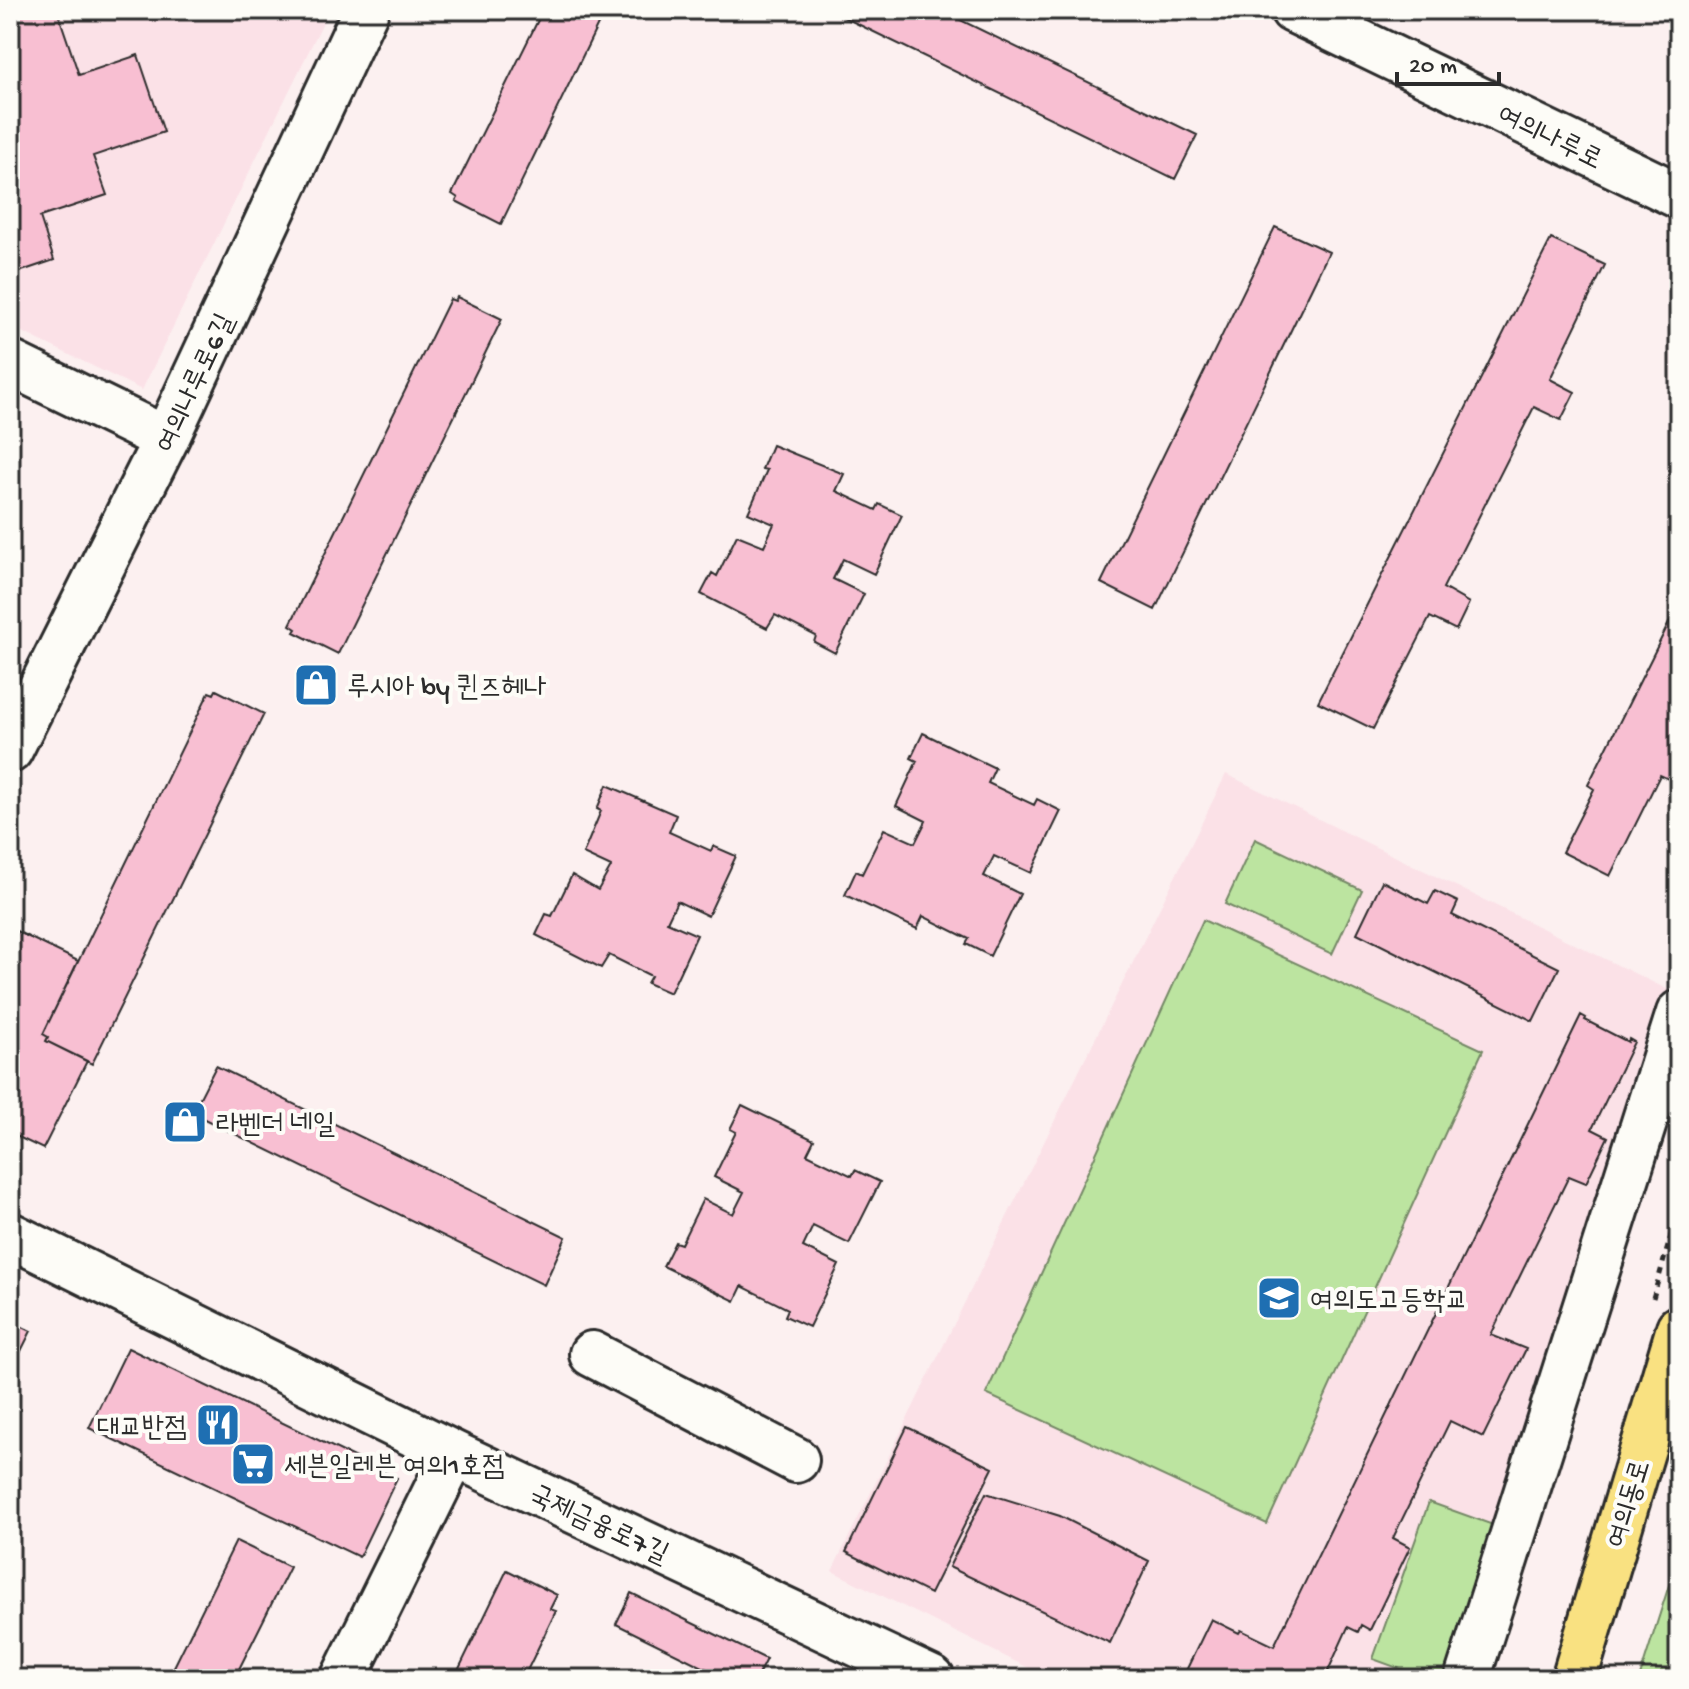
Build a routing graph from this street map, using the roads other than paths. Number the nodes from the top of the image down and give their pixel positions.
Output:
1 (366, 10) edge
2 (1293, 10) edge
3 (1679, 196) edge
4 (10, 363) edge
5 (166, 439) junction
6 (10, 750) edge
7 (1679, 1013) edge
8 (10, 1235) edge
9 (1679, 1328) edge
10 (592, 1354) dead end
11 (454, 1454) junction
12 (796, 1460) dead end
13 (343, 1679) edge
14 (932, 1679) edge
15 (1467, 1679) edge
16 (1574, 1679) edge

1 - 5 street, 여의나루로6길
2 - 3 street, 여의나루로
4 - 5 street
5 - 6 street, 여의나루로6길
7 - 15 street
8 - 11 street, 국제금융로7길
9 - 16 main road, 여의동로
10 - 12 street
11 - 13 street
11 - 14 street, 국제금융로7길

